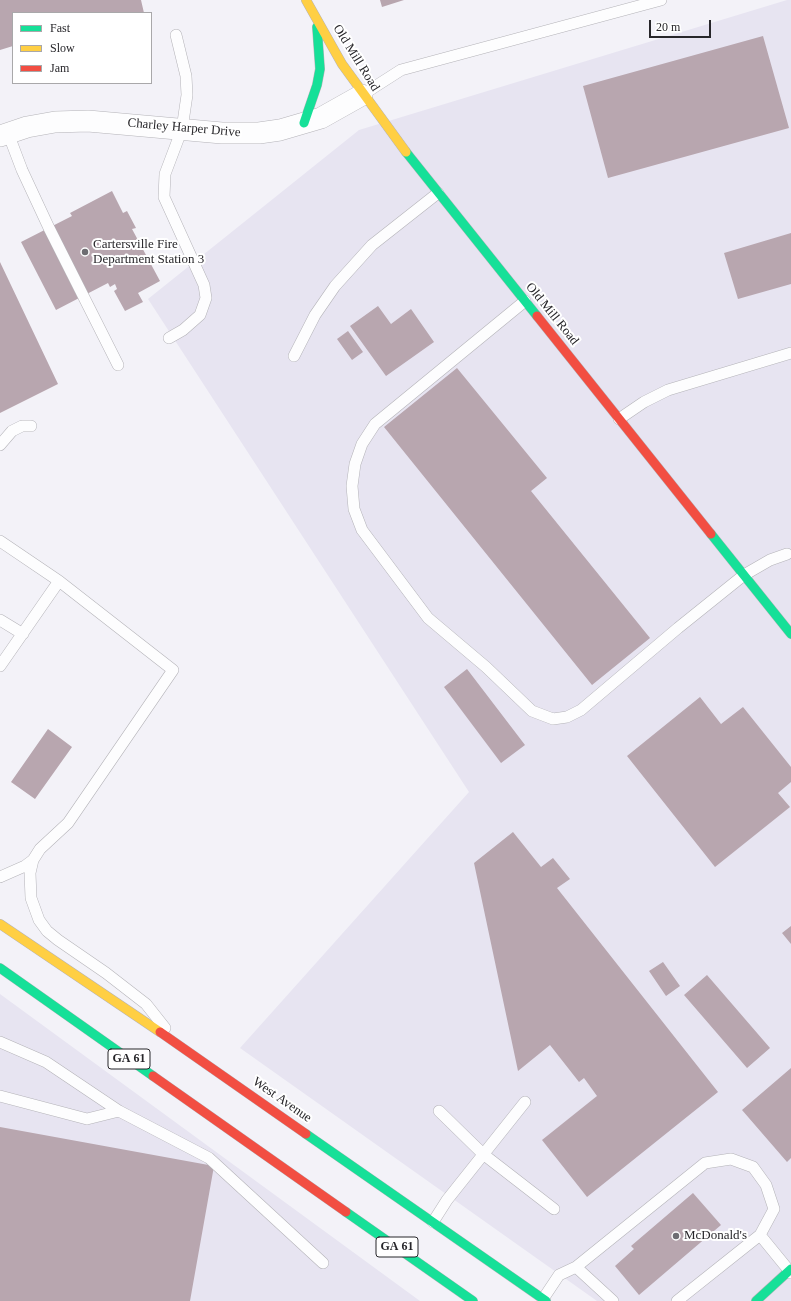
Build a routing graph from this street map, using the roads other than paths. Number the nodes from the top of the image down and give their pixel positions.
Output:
1 (306, 0) edge
2 (661, 0) edge
3 (314, 16) junction
4 (176, 35) dead end
5 (362, 95) junction
6 (304, 123) junction
7 (182, 129) junction
8 (4, 135) edge
9 (438, 193) junction
10 (525, 301) junction
11 (169, 338) dead end
12 (791, 353) edge
13 (294, 356) dead end
14 (118, 365) dead end
15 (619, 420) junction
16 (31, 426) dead end
17 (0, 445) edge
18 (0, 541) edge
19 (787, 554) dead end
20 (744, 575) junction
21 (59, 581) junction
22 (0, 620) edge
23 (23, 634) junction
24 (791, 634) edge
25 (0, 666) edge
26 (33, 860) junction
27 (0, 877) edge
28 (0, 924) edge
29 (0, 968) edge
30 (0, 1042) edge
31 (179, 1045) junction
32 (0, 1096) edge
33 (525, 1102) dead end
34 (120, 1111) junction
35 (439, 1111) dead end
36 (483, 1154) junction
37 (554, 1209) dead end
38 (433, 1222) junction
39 (760, 1235) junction
40 (324, 1263) dead end
41 (576, 1267) junction
42 (790, 1270) edge
43 (545, 1300) edge
44 (473, 1301) edge
45 (613, 1301) edge
46 (677, 1301) edge
47 (756, 1301) edge

1 - 3 main road, Old Mill Road
2 - 5 lane
3 - 5 main road, Old Mill Road
3 - 6 main road
4 - 7 lane
5 - 6 street, Charley Harper Drive
5 - 9 main road, Old Mill Road
6 - 7 street, Charley Harper Drive
7 - 8 street, Charley Harper Drive
7 - 11 lane
8 - 14 lane
9 - 10 main road, Old Mill Road
9 - 13 lane
10 - 15 main road, Old Mill Road
10 - 20 lane
12 - 15 lane
15 - 20 main road, Old Mill Road
16 - 17 lane
18 - 21 lane
19 - 20 lane
20 - 24 main road, Old Mill Road
21 - 23 lane
21 - 26 lane
22 - 23 lane
23 - 25 lane
26 - 27 lane
26 - 31 lane
28 - 31 main road, West Avenue
29 - 44 main road, GA 61
30 - 34 lane
31 - 38 main road, West Avenue
32 - 34 lane
33 - 36 lane
34 - 40 lane
35 - 36 lane
36 - 37 lane
36 - 38 lane
38 - 43 main road, West Avenue
39 - 41 lane
39 - 42 lane
39 - 46 lane
41 - 43 lane
41 - 45 lane
42 - 47 main road

